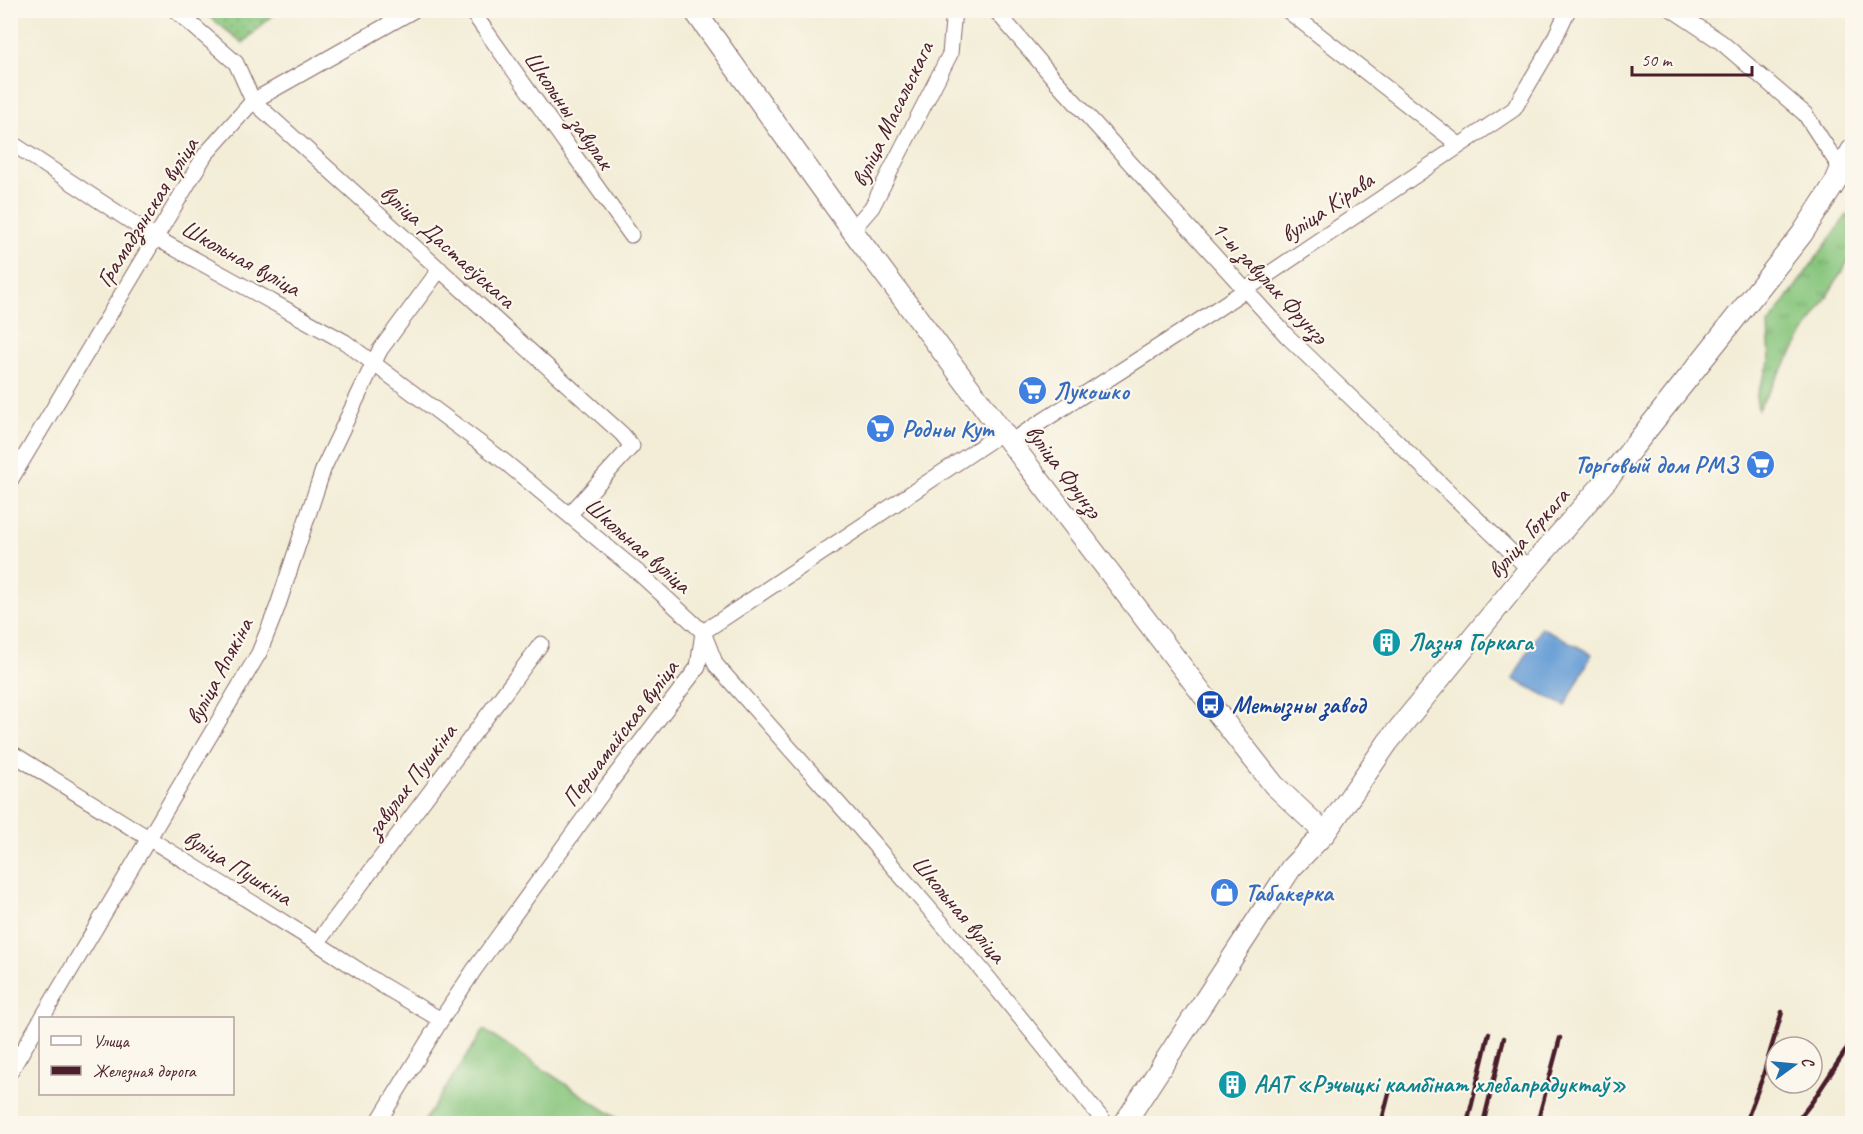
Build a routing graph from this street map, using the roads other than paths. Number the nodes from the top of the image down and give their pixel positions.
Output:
1 (175, 10) edge
2 (414, 10) edge
3 (471, 10) edge
4 (694, 10) edge
5 (954, 10) edge
6 (993, 10) edge
7 (1287, 10) edge
8 (1568, 10) edge
9 (1674, 10) edge
10 (254, 101) junction
11 (10, 142) edge
12 (1459, 145) junction
13 (1852, 150) edge
14 (1841, 169) junction
15 (852, 230) junction
16 (631, 235) dead end
17 (156, 238) junction
18 (440, 270) junction
19 (1245, 290) junction
20 (374, 363) junction
21 (1007, 437) junction
22 (10, 481) edge
23 (569, 515) junction
24 (1529, 569) junction
25 (703, 632) junction
26 (541, 644) dead end
27 (10, 752) edge
28 (1325, 833) junction
29 (149, 838) junction
30 (317, 943) junction
31 (43, 1017) edge
32 (441, 1020) junction
33 (39, 1023) edge
34 (10, 1072) edge
35 (377, 1124) edge
36 (1107, 1124) edge
37 (1124, 1124) edge

1 - 10 street, вуліца Дастаеўскага
2 - 10 street, Грамадзянская вуліца
3 - 16 street, Школьны завулак
4 - 15 street, вуліца Фрунзэ
5 - 15 street, вуліца Масальскага
6 - 19 street, 1-ы завулак Фрунзэ
7 - 12 street
8 - 12 street, вуліца Кірава
9 - 14 street
10 - 17 street, Грамадзянская вуліца
10 - 18 street, вуліца Дастаеўскага
11 - 17 street, Школьная вуліца
12 - 19 street, вуліца Кірава
13 - 14 street, вуліца Горкага
14 - 24 street, вуліца Горкага
15 - 21 street, вуліца Фрунзэ
17 - 20 street, Школьная вуліца
17 - 22 street, Грамадзянская вуліца
18 - 20 street, вуліца Апякіна
18 - 23 street, вуліца Дастаеўскага
19 - 21 street, вуліца Кірава
19 - 24 street, 1-ы завулак Фрунзэ
20 - 23 street, Школьная вуліца
20 - 29 street, вуліца Апякіна
21 - 25 street
21 - 28 street, вуліца Фрунзэ
23 - 25 street, Школьная вуліца
24 - 28 street, вуліца Горкага
25 - 32 street, Першамайская вуліца
25 - 36 street, Школьная вуліца
26 - 30 street, завулак Пушкіна
27 - 29 street, вуліца Пушкіна
28 - 37 street, вуліца Горкага
29 - 30 street, вуліца Пушкіна
29 - 31 street, вуліца Апякіна
30 - 32 street, вуліца Пушкіна
32 - 35 street, Першамайская вуліца
33 - 34 street, вуліца Апякіна

